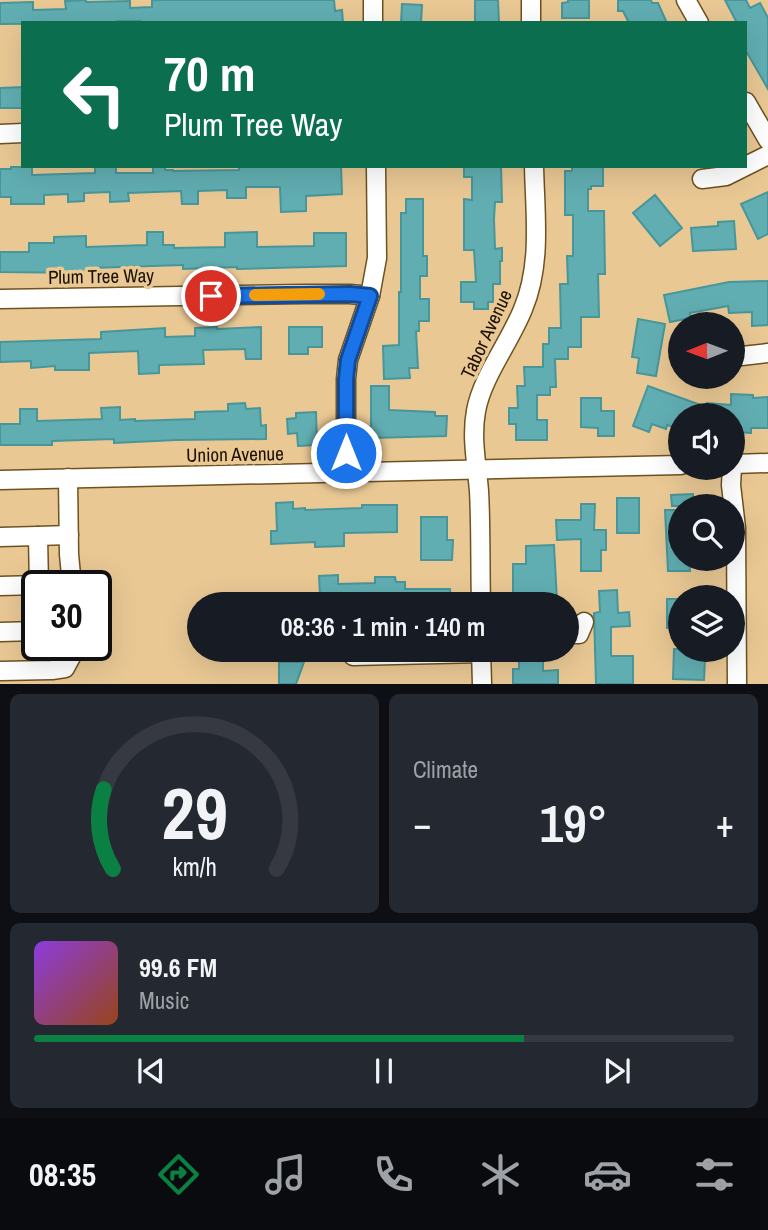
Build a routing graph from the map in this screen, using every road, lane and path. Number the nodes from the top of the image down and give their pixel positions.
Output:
1 (373, 0) edge
2 (531, 0) edge
3 (686, 0) edge
4 (373, 21) edge
5 (531, 21) edge
6 (698, 21) edge
7 (747, 104) edge
8 (21, 133) edge
9 (0, 134) edge
10 (768, 140) edge
11 (768, 155) edge
12 (747, 166) edge
13 (376, 168) edge
14 (534, 168) edge
15 (742, 168) edge
16 (702, 179) dead end
17 (370, 296) junction
18 (0, 299) edge
19 (768, 353) edge
20 (746, 356) edge
21 (768, 463) edge
22 (668, 465) edge
23 (745, 465) edge
24 (477, 469) junction
25 (346, 472) junction
26 (68, 478) junction
27 (0, 480) edge
28 (732, 480) edge
29 (69, 535) junction
30 (38, 536) junction
31 (0, 537) edge
32 (39, 570) edge
33 (71, 570) edge
34 (21, 585) edge
35 (0, 586) edge
36 (481, 592) edge
37 (21, 631) edge
38 (0, 632) edge
39 (68, 661) edge
40 (481, 662) edge
41 (0, 671) edge
42 (481, 684) edge
43 (737, 684) edge

1 - 4 street
2 - 5 street
3 - 6 street
7 - 10 street
8 - 9 street
11 - 12 street
13 - 17 street
14 - 24 street, Tabor Avenue
15 - 16 street
17 - 18 street, Plum Tree Way
17 - 25 street
19 - 20 street
21 - 23 street
22 - 24 street, Union Avenue
24 - 25 street, Union Avenue
24 - 36 street, Tabor Avenue
25 - 26 street, Union Avenue
26 - 27 street, Union Avenue
26 - 29 street
28 - 43 street
29 - 30 street
29 - 33 street
30 - 31 street
30 - 32 street
34 - 35 street
37 - 38 street
39 - 41 street
40 - 42 street

